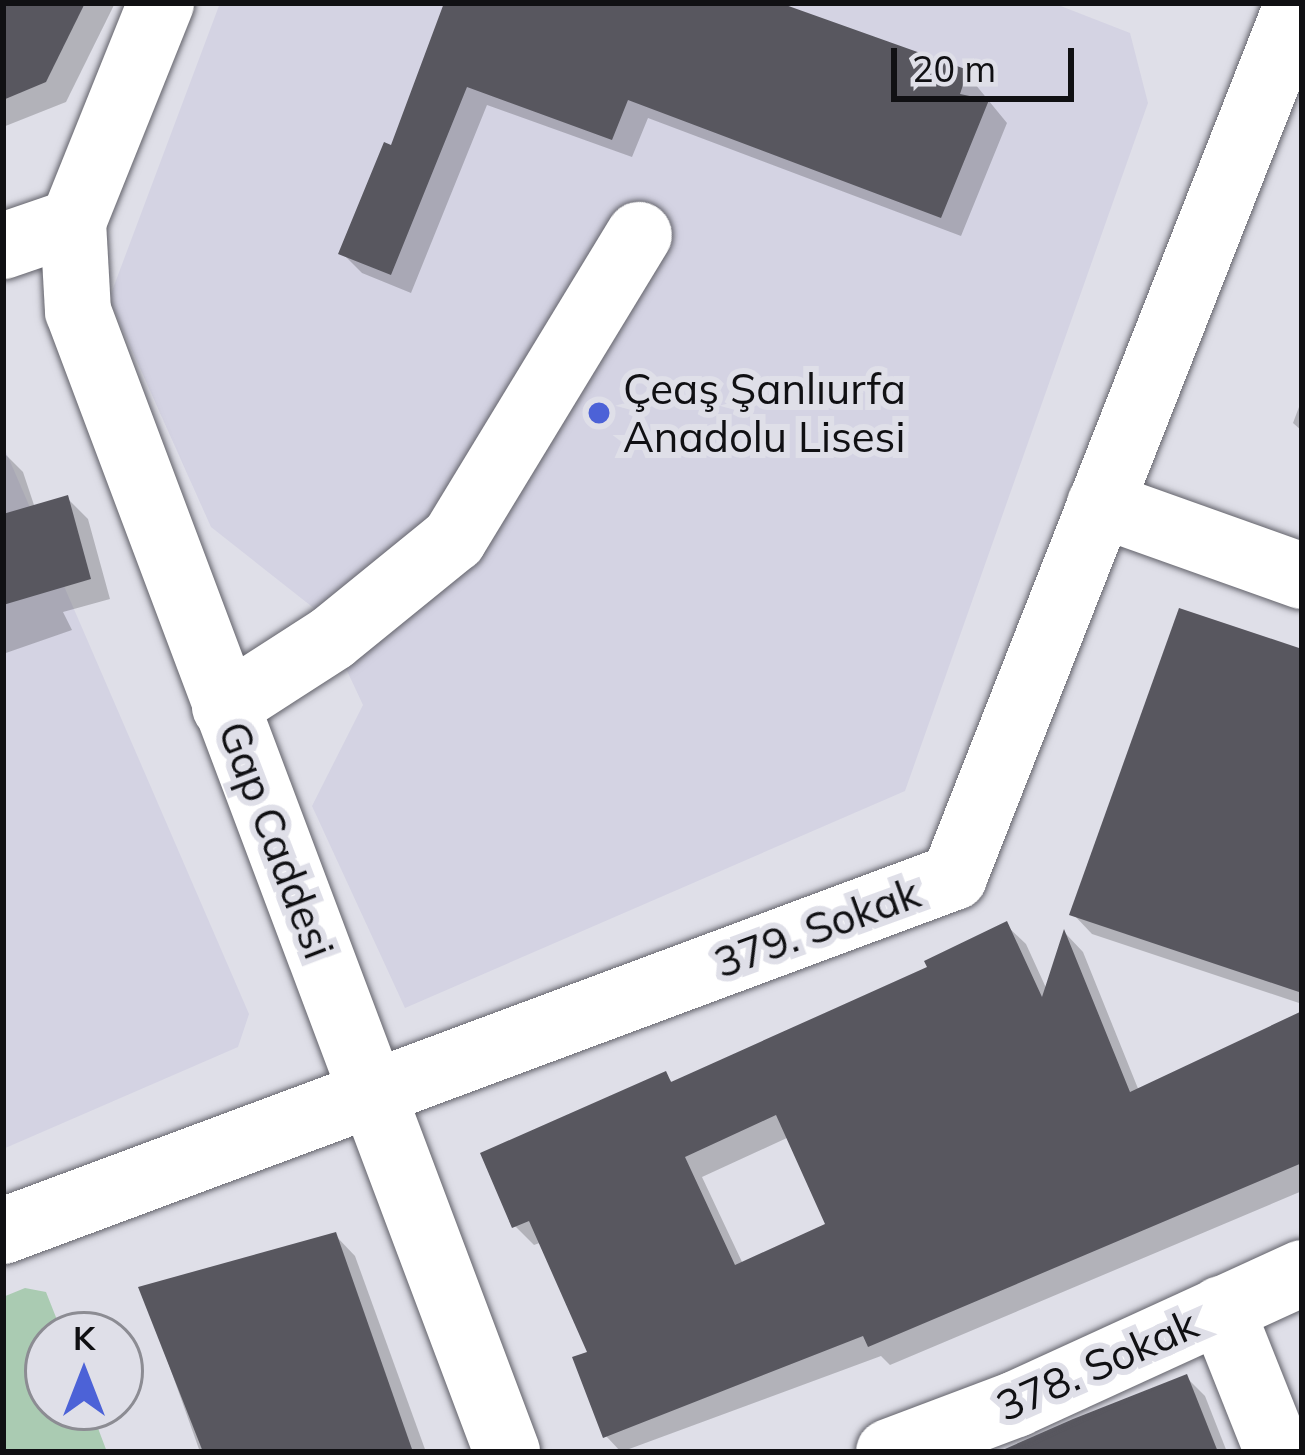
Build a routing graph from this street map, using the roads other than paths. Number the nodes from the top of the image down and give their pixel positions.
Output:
1 (161, 3) edge
2 (1280, 8) edge
3 (73, 222) junction
4 (639, 235) dead end
5 (3, 246) edge
6 (1100, 504) junction
7 (1302, 576) edge
8 (226, 706) junction
9 (371, 1093) junction
10 (3, 1231) edge
11 (1302, 1273) edge
12 (1221, 1310) junction
13 (507, 1452) edge
14 (889, 1452) edge
15 (1278, 1452) edge

1 - 3 street
2 - 6 street, 379. Sokak
3 - 5 street
3 - 8 street, Gap Caddesi
4 - 8 street
6 - 7 street
6 - 9 street, 379. Sokak
8 - 9 street, Gap Caddesi
9 - 10 street, 379. Sokak
9 - 13 street, Gap Caddesi
11 - 12 street, 378. Sokak
12 - 14 street, 378. Sokak
12 - 15 street

